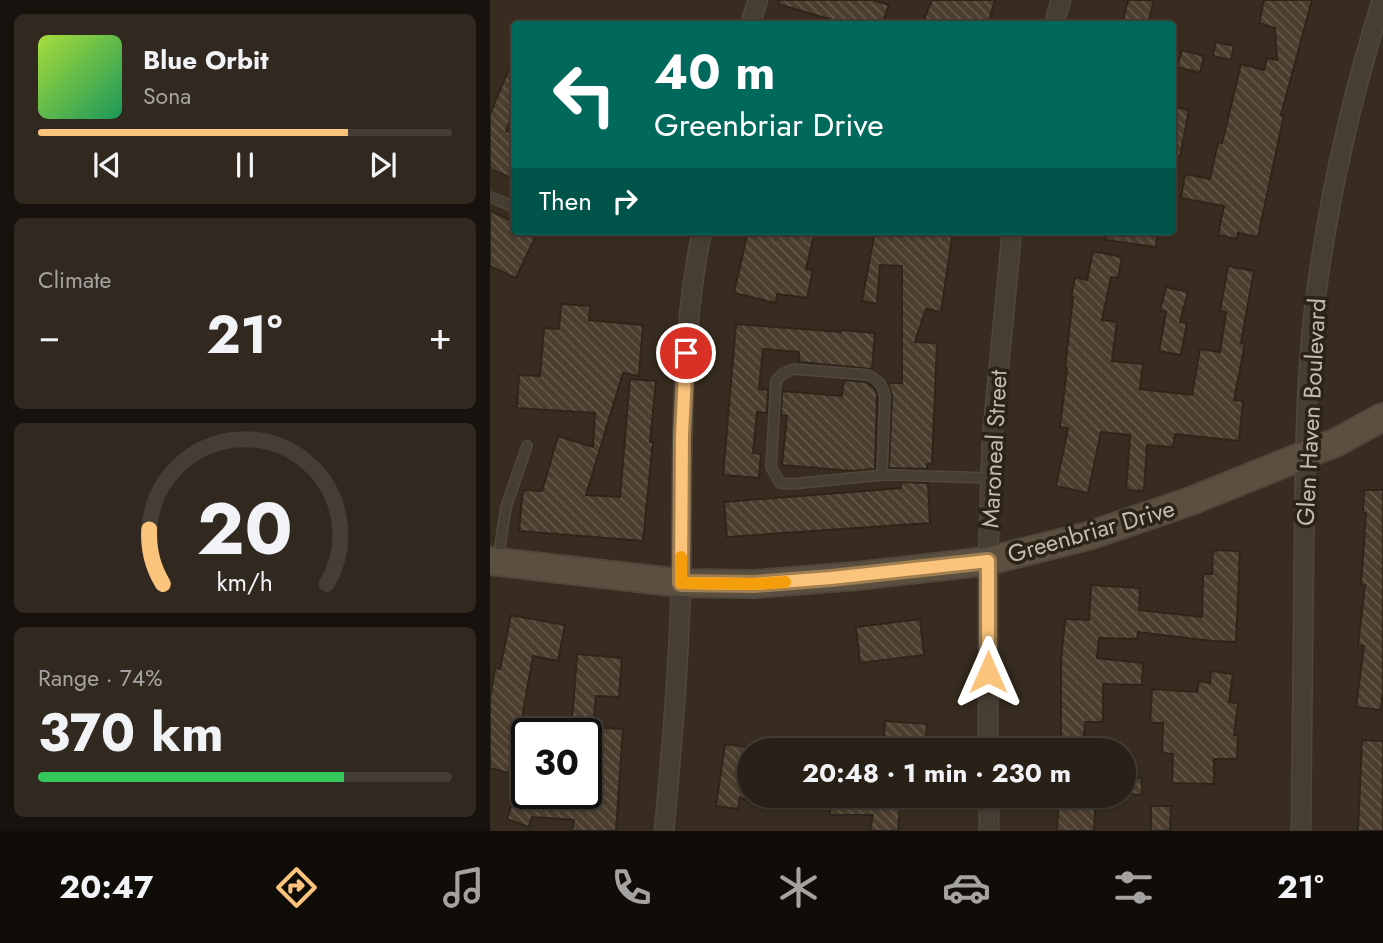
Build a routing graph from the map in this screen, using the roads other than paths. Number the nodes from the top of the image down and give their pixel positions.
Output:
1 (758, 0) edge
2 (1061, 0) edge
3 (1382, 0) edge
4 (751, 21) edge
5 (1055, 21) edge
6 (490, 197) edge
7 (511, 206) edge
8 (701, 235) edge
9 (1012, 235) edge
10 (1383, 417) edge
11 (527, 446) dead end
12 (1305, 454) junction
13 (882, 475) junction
14 (990, 478) junction
15 (494, 561) edge
16 (988, 561) junction
17 (681, 583) junction
18 (988, 738) edge
19 (989, 808) edge
20 (664, 831) edge
21 (989, 831) edge
22 (1301, 831) edge

1 - 4 street
2 - 5 street
3 - 12 street, Glen Haven Boulevard
6 - 7 lane
8 - 17 street
9 - 14 street, Maroneal Street
10 - 12 main road, Greenbriar Drive
11 - 15 lane
12 - 16 main road, Greenbriar Drive
12 - 22 street, Glen Haven Boulevard
13 - 13 lane
13 - 14 lane
14 - 16 street, Maroneal Street
15 - 17 main road, Greenbriar Drive
16 - 17 main road, Greenbriar Drive
16 - 18 street, Maroneal Street
17 - 20 street
19 - 21 street

